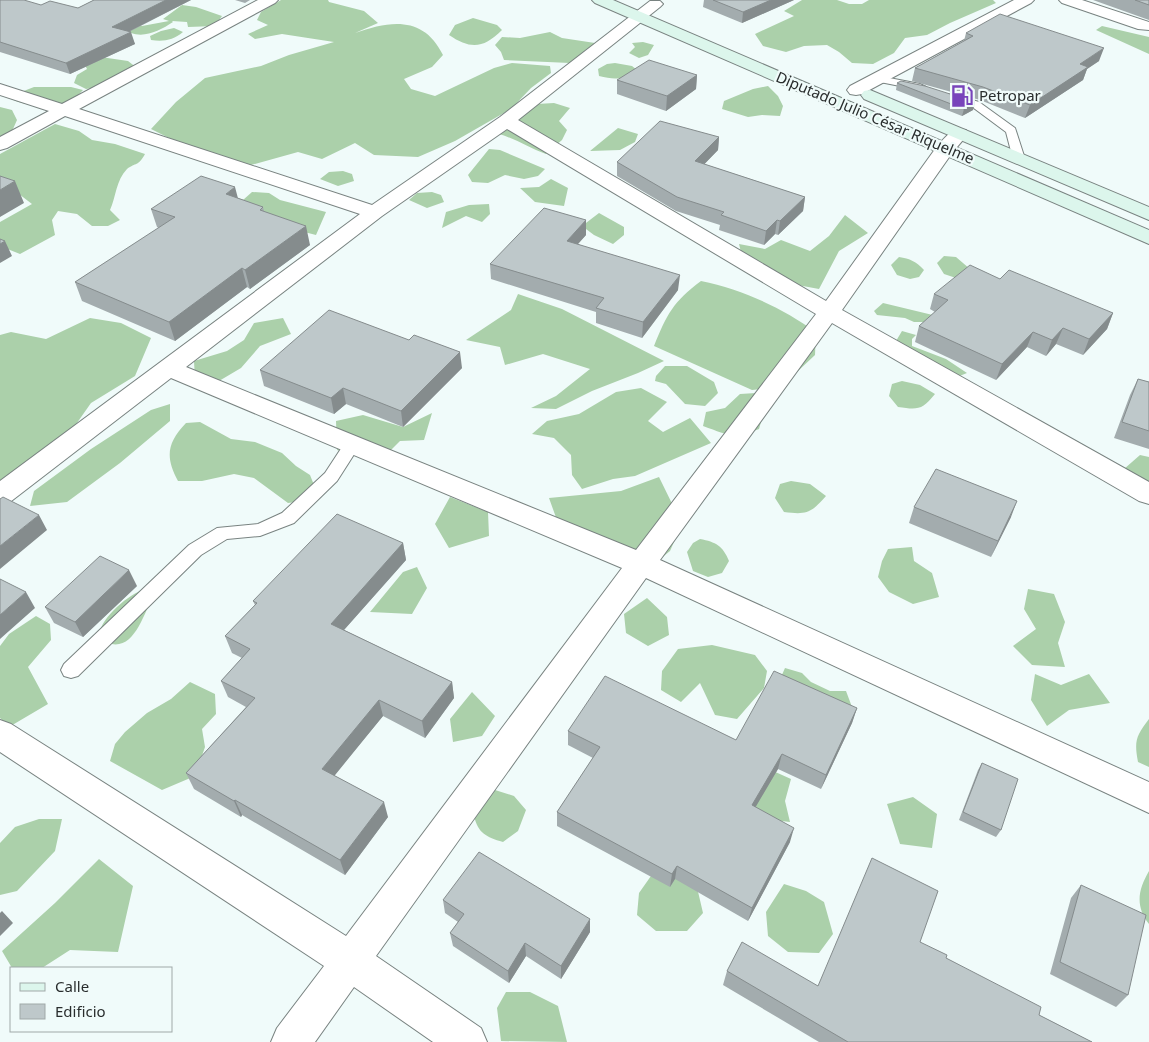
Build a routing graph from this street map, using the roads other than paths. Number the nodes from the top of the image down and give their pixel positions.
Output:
1 (600, 0) edge
2 (1026, 0) edge
3 (1067, 0) edge
4 (232, 2) dead end
5 (263, 4) edge
6 (653, 8) edge
7 (1144, 26) dead end
8 (733, 37) dead end
9 (710, 47) junction
10 (879, 79) junction
11 (839, 82) dead end
12 (0, 89) edge
13 (856, 90) junction
14 (65, 110) junction
15 (506, 121) junction
16 (952, 141) junction
17 (0, 144) edge
18 (1020, 159) junction
19 (376, 212) junction
20 (1149, 214) edge
21 (1149, 238) edge
22 (829, 312) junction
23 (168, 368) junction
24 (352, 445) junction
25 (1149, 494) edge
26 (0, 495) edge
27 (641, 564) junction
28 (71, 670) dead end
29 (0, 734) edge
30 (1149, 798) edge
31 (350, 961) junction
32 (291, 1042) edge
33 (468, 1042) edge

1 - 6 street, Diputado Julio César Riquelme
2 - 10 street
3 - 7 street
4 - 5 street
5 - 14 street
6 - 9 street, Diputado Julio César Riquelme
6 - 15 street
8 - 9 street
9 - 16 street, Diputado Julio César Riquelme
10 - 13 street
10 - 18 lane
11 - 13 street, Diputado Julio César Riquelme
12 - 14 street
13 - 16 street, Diputado Julio César Riquelme
14 - 17 street
14 - 19 street
15 - 19 street
15 - 22 street
16 - 18 street, Diputado Julio César Riquelme
16 - 21 street, Diputado Julio César Riquelme
16 - 22 street
18 - 20 street, Diputado Julio César Riquelme
19 - 23 street
22 - 25 street
22 - 27 street
23 - 24 street
23 - 26 street
24 - 27 street
24 - 28 lane
27 - 30 street
27 - 31 street
29 - 31 street
31 - 32 street
31 - 33 street

